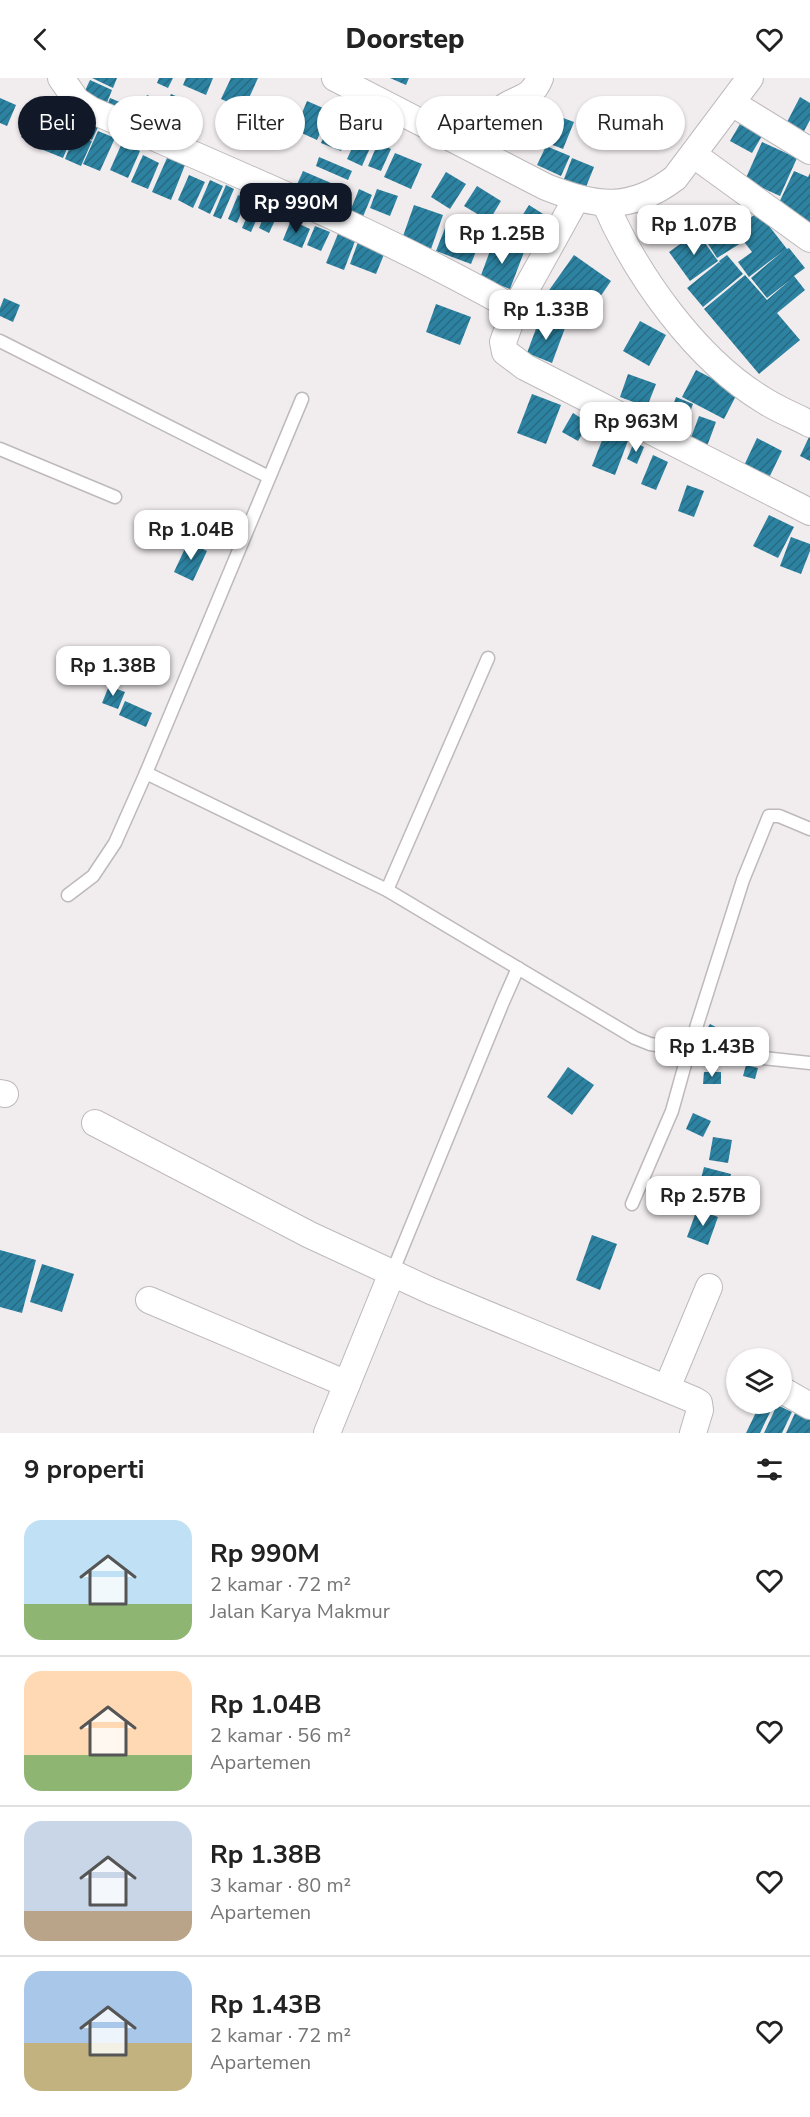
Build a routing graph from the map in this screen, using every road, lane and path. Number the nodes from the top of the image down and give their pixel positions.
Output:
1 (61, 78) edge
2 (335, 78) edge
3 (540, 78) edge
4 (750, 78) edge
5 (527, 96) edge
6 (732, 103) junction
7 (416, 119) edge
8 (476, 150) edge
9 (810, 151) edge
10 (694, 155) junction
11 (576, 199) junction
12 (605, 203) junction
13 (810, 238) edge
14 (515, 309) junction
15 (0, 341) edge
16 (302, 399) dead end
17 (810, 424) edge
18 (0, 449) edge
19 (269, 477) junction
20 (115, 497) dead end
21 (810, 512) edge
22 (488, 658) dead end
23 (146, 773) junction
24 (810, 830) edge
25 (387, 890) junction
26 (68, 895) dead end
27 (518, 968) junction
28 (689, 1050) junction
29 (810, 1063) edge
30 (95, 1123) dead end
31 (632, 1204) dead end
32 (392, 1273) junction
33 (709, 1287) dead end
34 (149, 1300) dead end
35 (347, 1384) junction
36 (667, 1388) junction
37 (792, 1396) edge
38 (810, 1406) edge
39 (327, 1433) edge
40 (693, 1433) edge

1 - 14 street
2 - 7 street
3 - 5 street
4 - 6 street
6 - 9 street
6 - 10 street
8 - 11 street
10 - 12 street
10 - 13 street
11 - 12 street
11 - 14 street
12 - 17 street
14 - 21 street
15 - 19 lane
16 - 19 lane
18 - 20 lane
19 - 23 lane
22 - 25 lane
23 - 25 lane
23 - 26 lane
24 - 28 lane
25 - 27 lane
27 - 28 lane
27 - 32 lane
28 - 29 lane
28 - 31 lane
30 - 32 street
32 - 35 street
32 - 36 street
33 - 36 street
34 - 35 street
35 - 39 street
36 - 40 street
37 - 38 street

